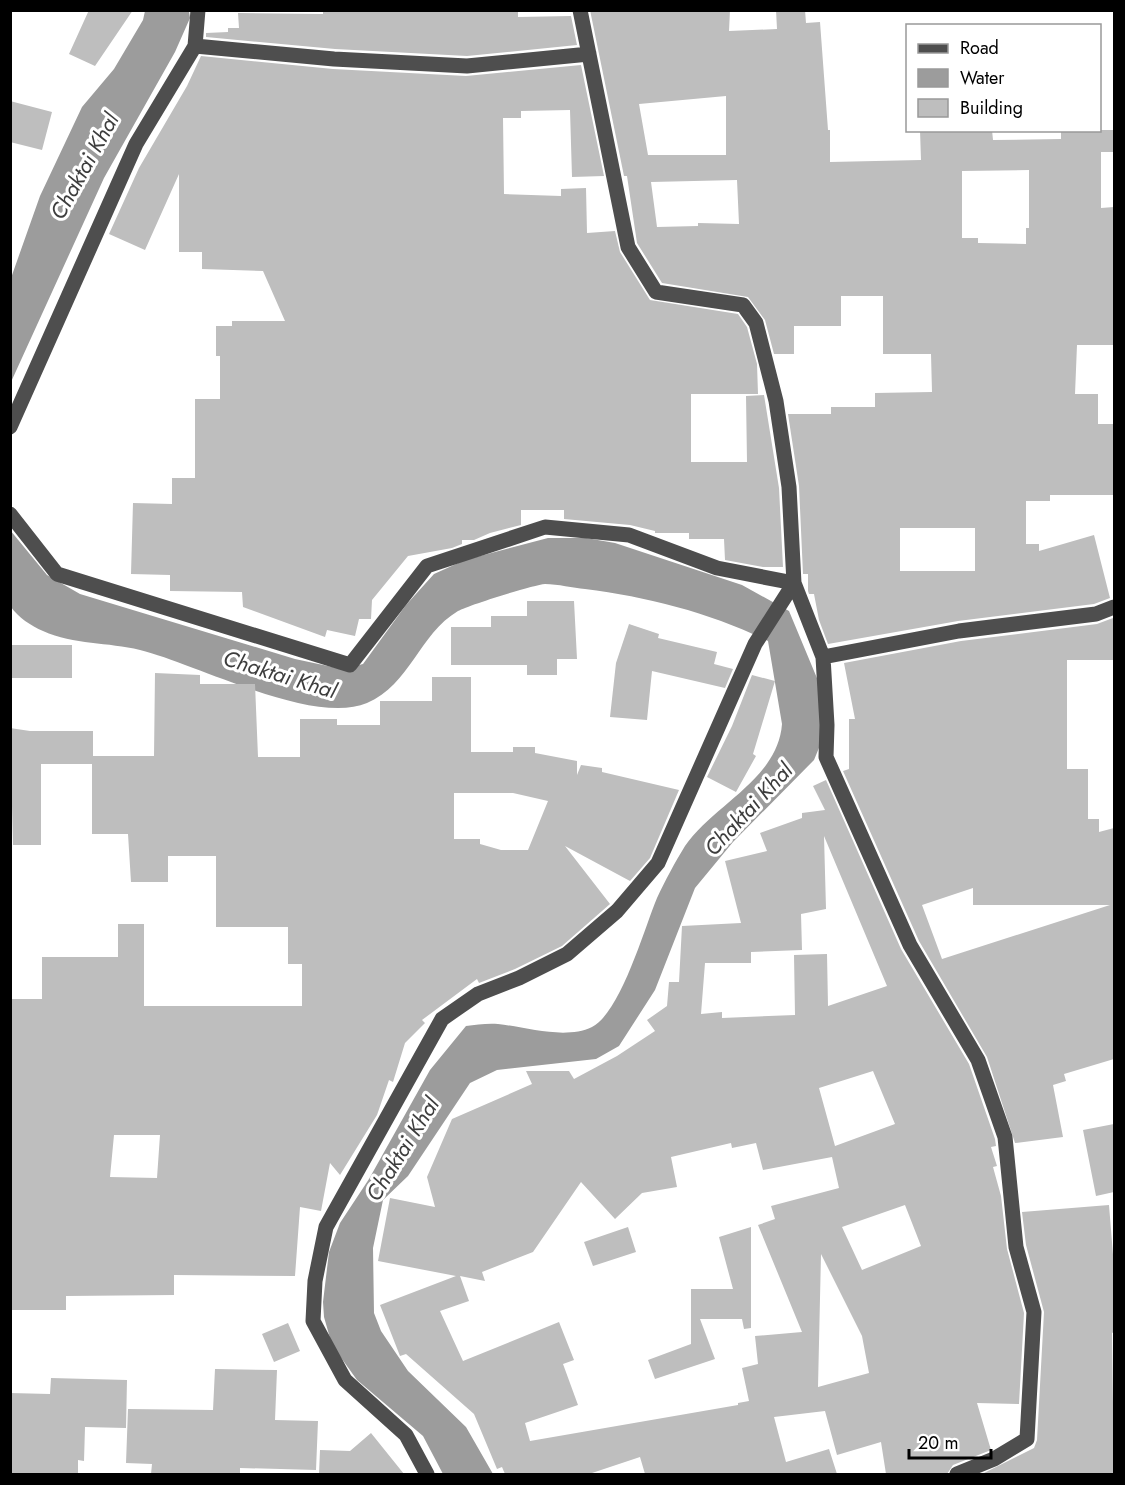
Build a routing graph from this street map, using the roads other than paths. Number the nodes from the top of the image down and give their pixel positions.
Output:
1 (198, 10) edge
2 (580, 10) edge
3 (195, 46) junction
4 (589, 54) junction
5 (10, 427) edge
6 (10, 514) edge
7 (791, 589) junction
8 (1114, 607) edge
9 (823, 657) junction
10 (427, 1474) edge
11 (957, 1474) edge

1 - 3 street
2 - 4 street
3 - 4 street
3 - 5 street
4 - 7 street
6 - 7 street
7 - 9 street
7 - 10 street
8 - 9 street
9 - 11 street

